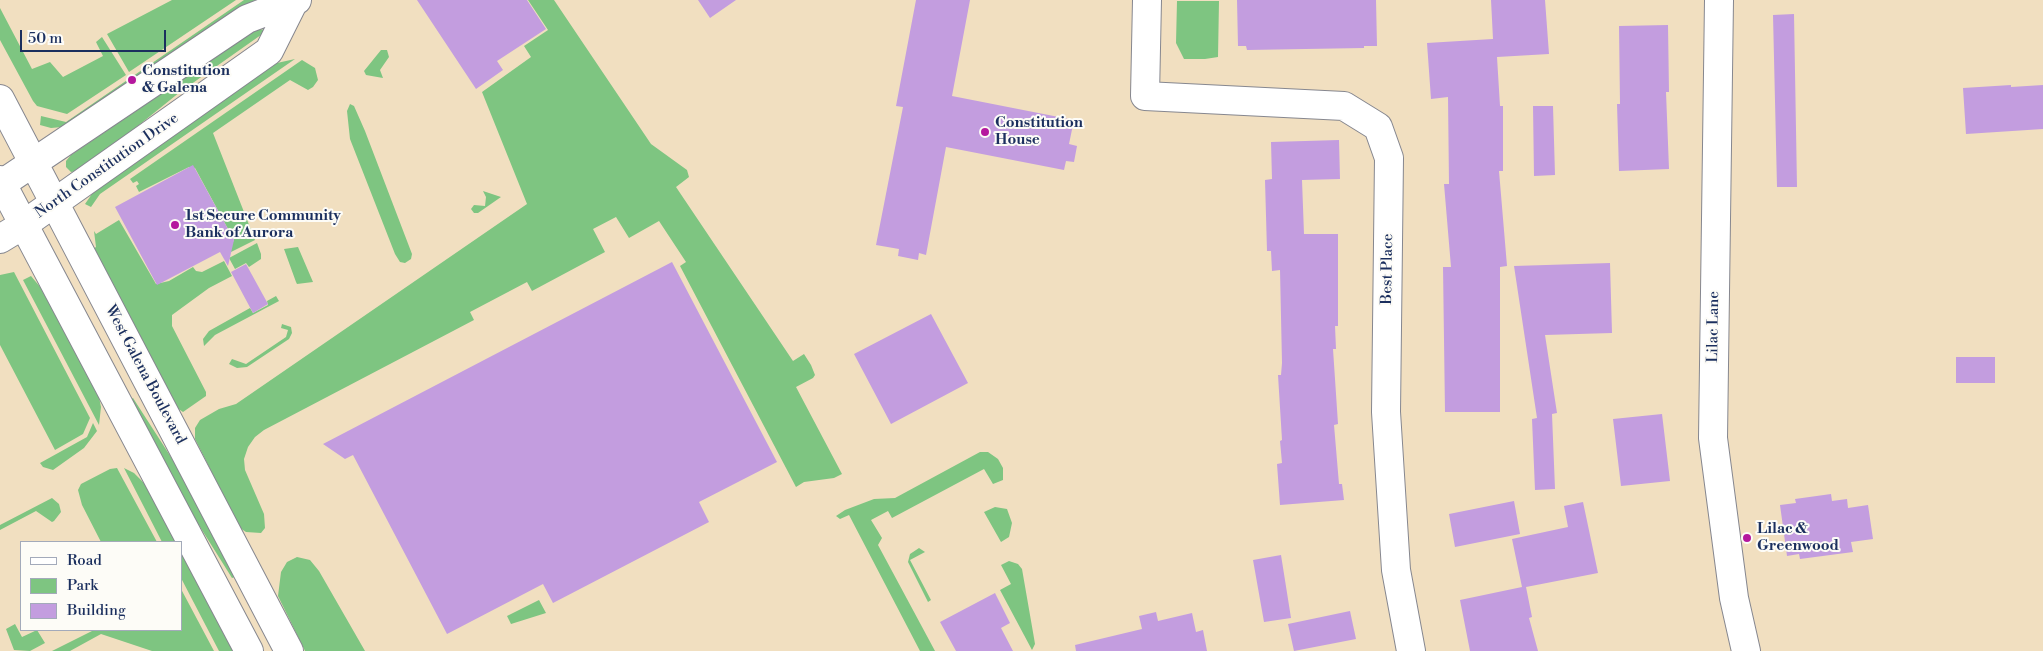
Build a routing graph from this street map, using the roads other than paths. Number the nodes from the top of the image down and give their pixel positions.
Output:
1 (1146, 0) edge
2 (1719, 0) edge
3 (294, 1) edge
4 (0, 99) edge
5 (34, 162) junction
6 (1, 183) edge
7 (54, 203) junction
8 (23, 225) junction
9 (0, 239) edge
10 (248, 651) edge
11 (290, 651) edge
12 (1412, 651) edge
13 (1746, 651) edge

1 - 12 street, Best Place
2 - 13 street, Lilac Lane
3 - 5 street, North Constitution Drive
3 - 7 street, North Constitution Drive
4 - 5 street, West Galena Boulevard
5 - 6 street, North Constitution Drive
5 - 7 street, West Galena Boulevard
6 - 8 street
7 - 8 street, North Constitution Drive
7 - 11 street, West Galena Boulevard
8 - 9 street, North Constitution Drive
8 - 10 street

